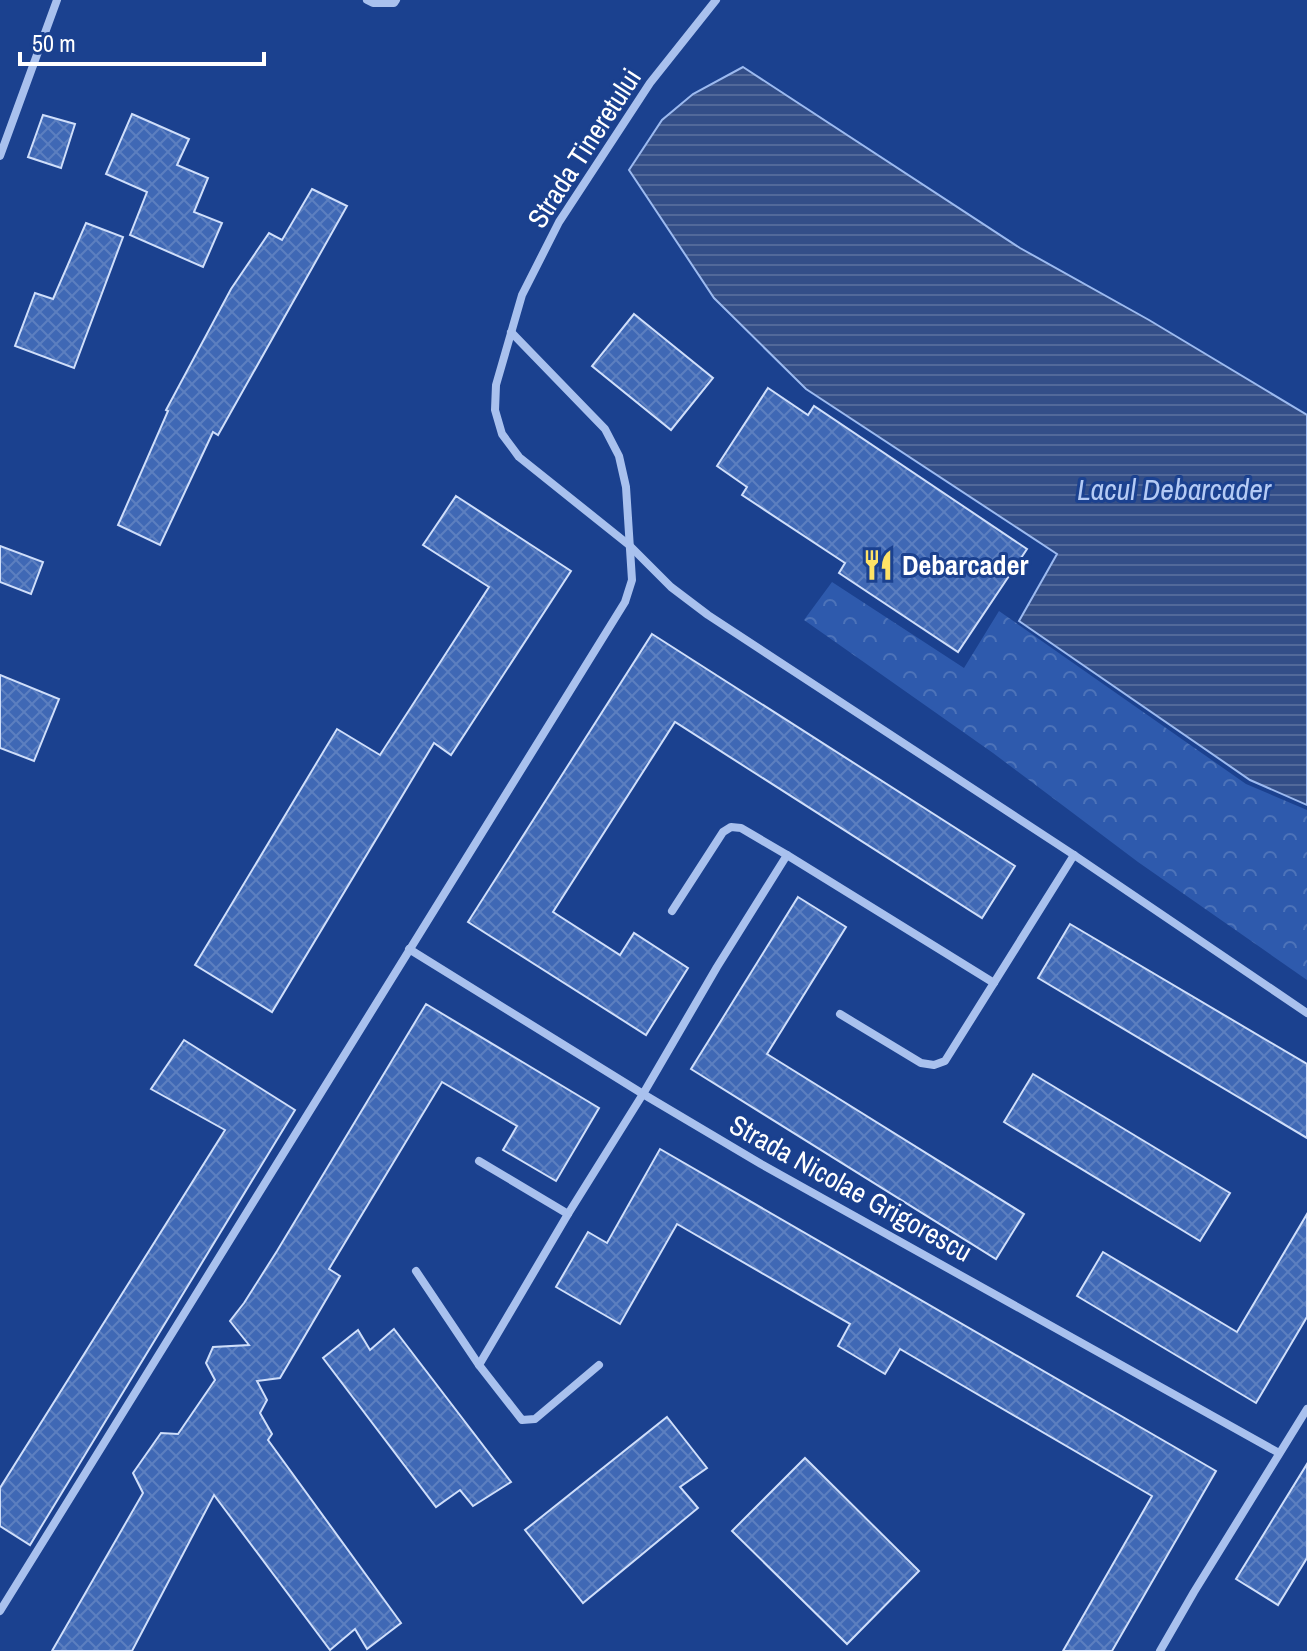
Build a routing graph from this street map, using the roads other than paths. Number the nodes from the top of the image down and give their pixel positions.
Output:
1 (57, 0) edge
2 (367, 0) edge
3 (396, 0) edge
4 (716, 0) edge
5 (0, 156) edge
6 (511, 332) junction
7 (629, 545) junction
8 (787, 855) junction
9 (1074, 855) junction
10 (672, 911) dead end
11 (409, 949) junction
12 (994, 983) junction
13 (1307, 1013) edge
14 (840, 1014) dead end
15 (643, 1094) junction
16 (479, 1161) dead end
17 (568, 1214) junction
18 (416, 1271) dead end
19 (479, 1365) junction
20 (599, 1365) dead end
21 (1307, 1409) edge
22 (1279, 1453) junction
23 (0, 1611) edge
24 (1160, 1651) edge

1 - 5 street
2 - 3 street
4 - 6 street, Strada Tineretului
6 - 7 street
6 - 7 street, Strada Tineretului
7 - 9 street, Strada Tineretului
7 - 11 street
8 - 10 street
8 - 12 street
8 - 15 street
9 - 12 street
9 - 13 street, Strada Tineretului
11 - 15 street, Strada Nicolae Grigorescu
11 - 23 street
12 - 14 street
15 - 17 street
15 - 22 street, Strada Nicolae Grigorescu
16 - 17 street
17 - 19 street
18 - 19 street
19 - 20 street
21 - 22 street
22 - 24 street

